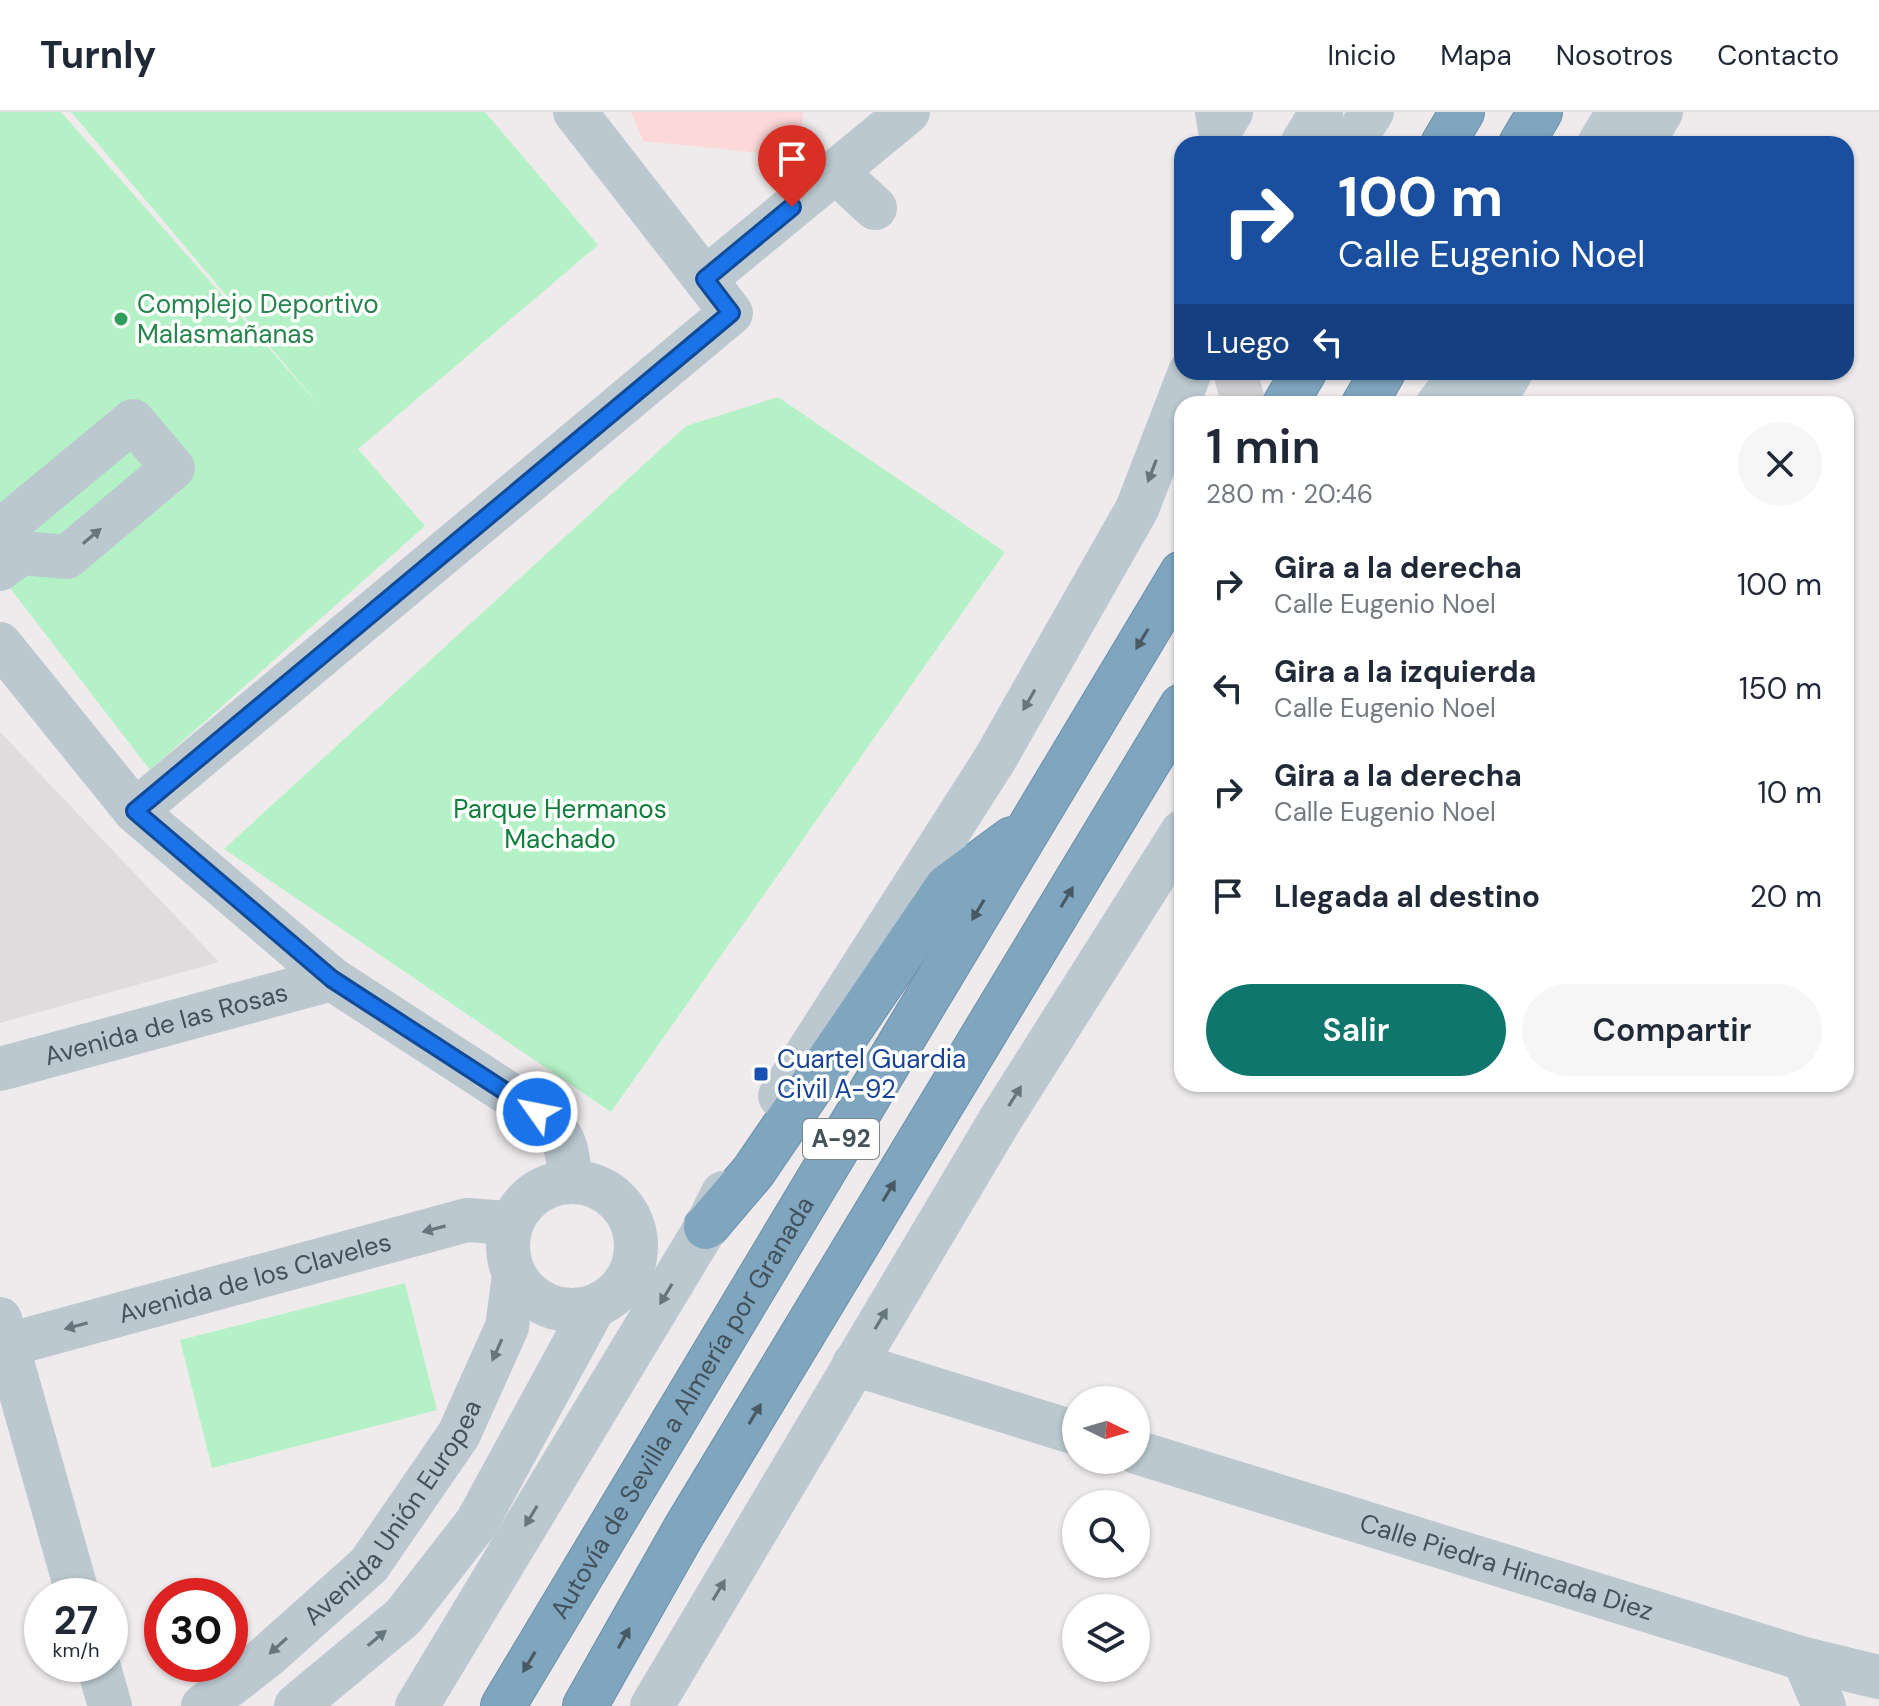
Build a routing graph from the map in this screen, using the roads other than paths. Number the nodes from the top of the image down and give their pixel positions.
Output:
1 (575, 112) edge
2 (908, 112) edge
3 (1217, 112) edge
4 (1231, 112) edge
5 (1321, 112) edge
6 (1372, 112) edge
7 (1462, 112) edge
8 (1540, 112) edge
9 (1618, 112) edge
10 (1661, 112) edge
11 (1307, 136) edge
12 (1356, 136) edge
13 (1448, 136) edge
14 (1526, 136) edge
15 (1604, 136) edge
16 (1647, 136) edge
17 (836, 172) junction
18 (875, 208) dead end
19 (705, 279) junction
20 (1457, 380) edge
21 (1444, 396) edge
22 (1174, 413) edge
23 (0, 531) edge
24 (0, 569) edge
25 (1174, 586) edge
26 (0, 644) edge
27 (1174, 719) edge
28 (135, 811) junction
29 (1027, 828) junction
30 (1174, 845) edge
31 (332, 979) junction
32 (0, 1069) edge
33 (571, 1182) junction
34 (511, 1223) junction
35 (706, 1227) junction
36 (514, 1275) junction
37 (594, 1307) junction
38 (2, 1337) edge
39 (854, 1364) junction
40 (1062, 1429) edge
41 (1150, 1456) edge
42 (73, 1578) edge
43 (1804, 1659) junction
44 (444, 1660) junction
45 (1879, 1677) edge
46 (203, 1706) edge
47 (296, 1706) edge
48 (409, 1706) edge
49 (417, 1706) edge
50 (503, 1706) edge
51 (585, 1706) edge
52 (652, 1706) edge
53 (1824, 1706) edge

1 - 19 street
2 - 17 street
3 - 4 street
5 - 11 street
6 - 12 street
7 - 13 highway
8 - 14 highway
9 - 15 street
10 - 16 street
17 - 18 street
17 - 19 street
19 - 28 street
20 - 21 street
22 -> 35 street
24 -> 23 street
25 -> 29 highway, Autovía de Sevilla a Almería por Granada / A-92
26 - 28 street
51 -> 27 highway, A-92
28 - 31 street
29 - 35 highway
29 -> 50 highway, Autovía de Sevilla a Almería por Granada / A-92
39 -> 30 street
31 - 32 street, Avenida de las Rosas
31 - 33 street
33 - 34 street
33 - 37 street
34 - 36 street
34 -> 38 street, Avenida de los Claveles
35 -> 44 street
36 - 37 street
36 -> 46 street, Avenida Unión Europea
47 -> 37 street
38 - 42 street
39 - 40 street
52 -> 39 street
41 - 43 street, Calle Piedra Hincada Diez
43 - 45 street, Calle Piedra Hincada Diez
43 - 53 street
44 - 48 street
44 - 49 street

